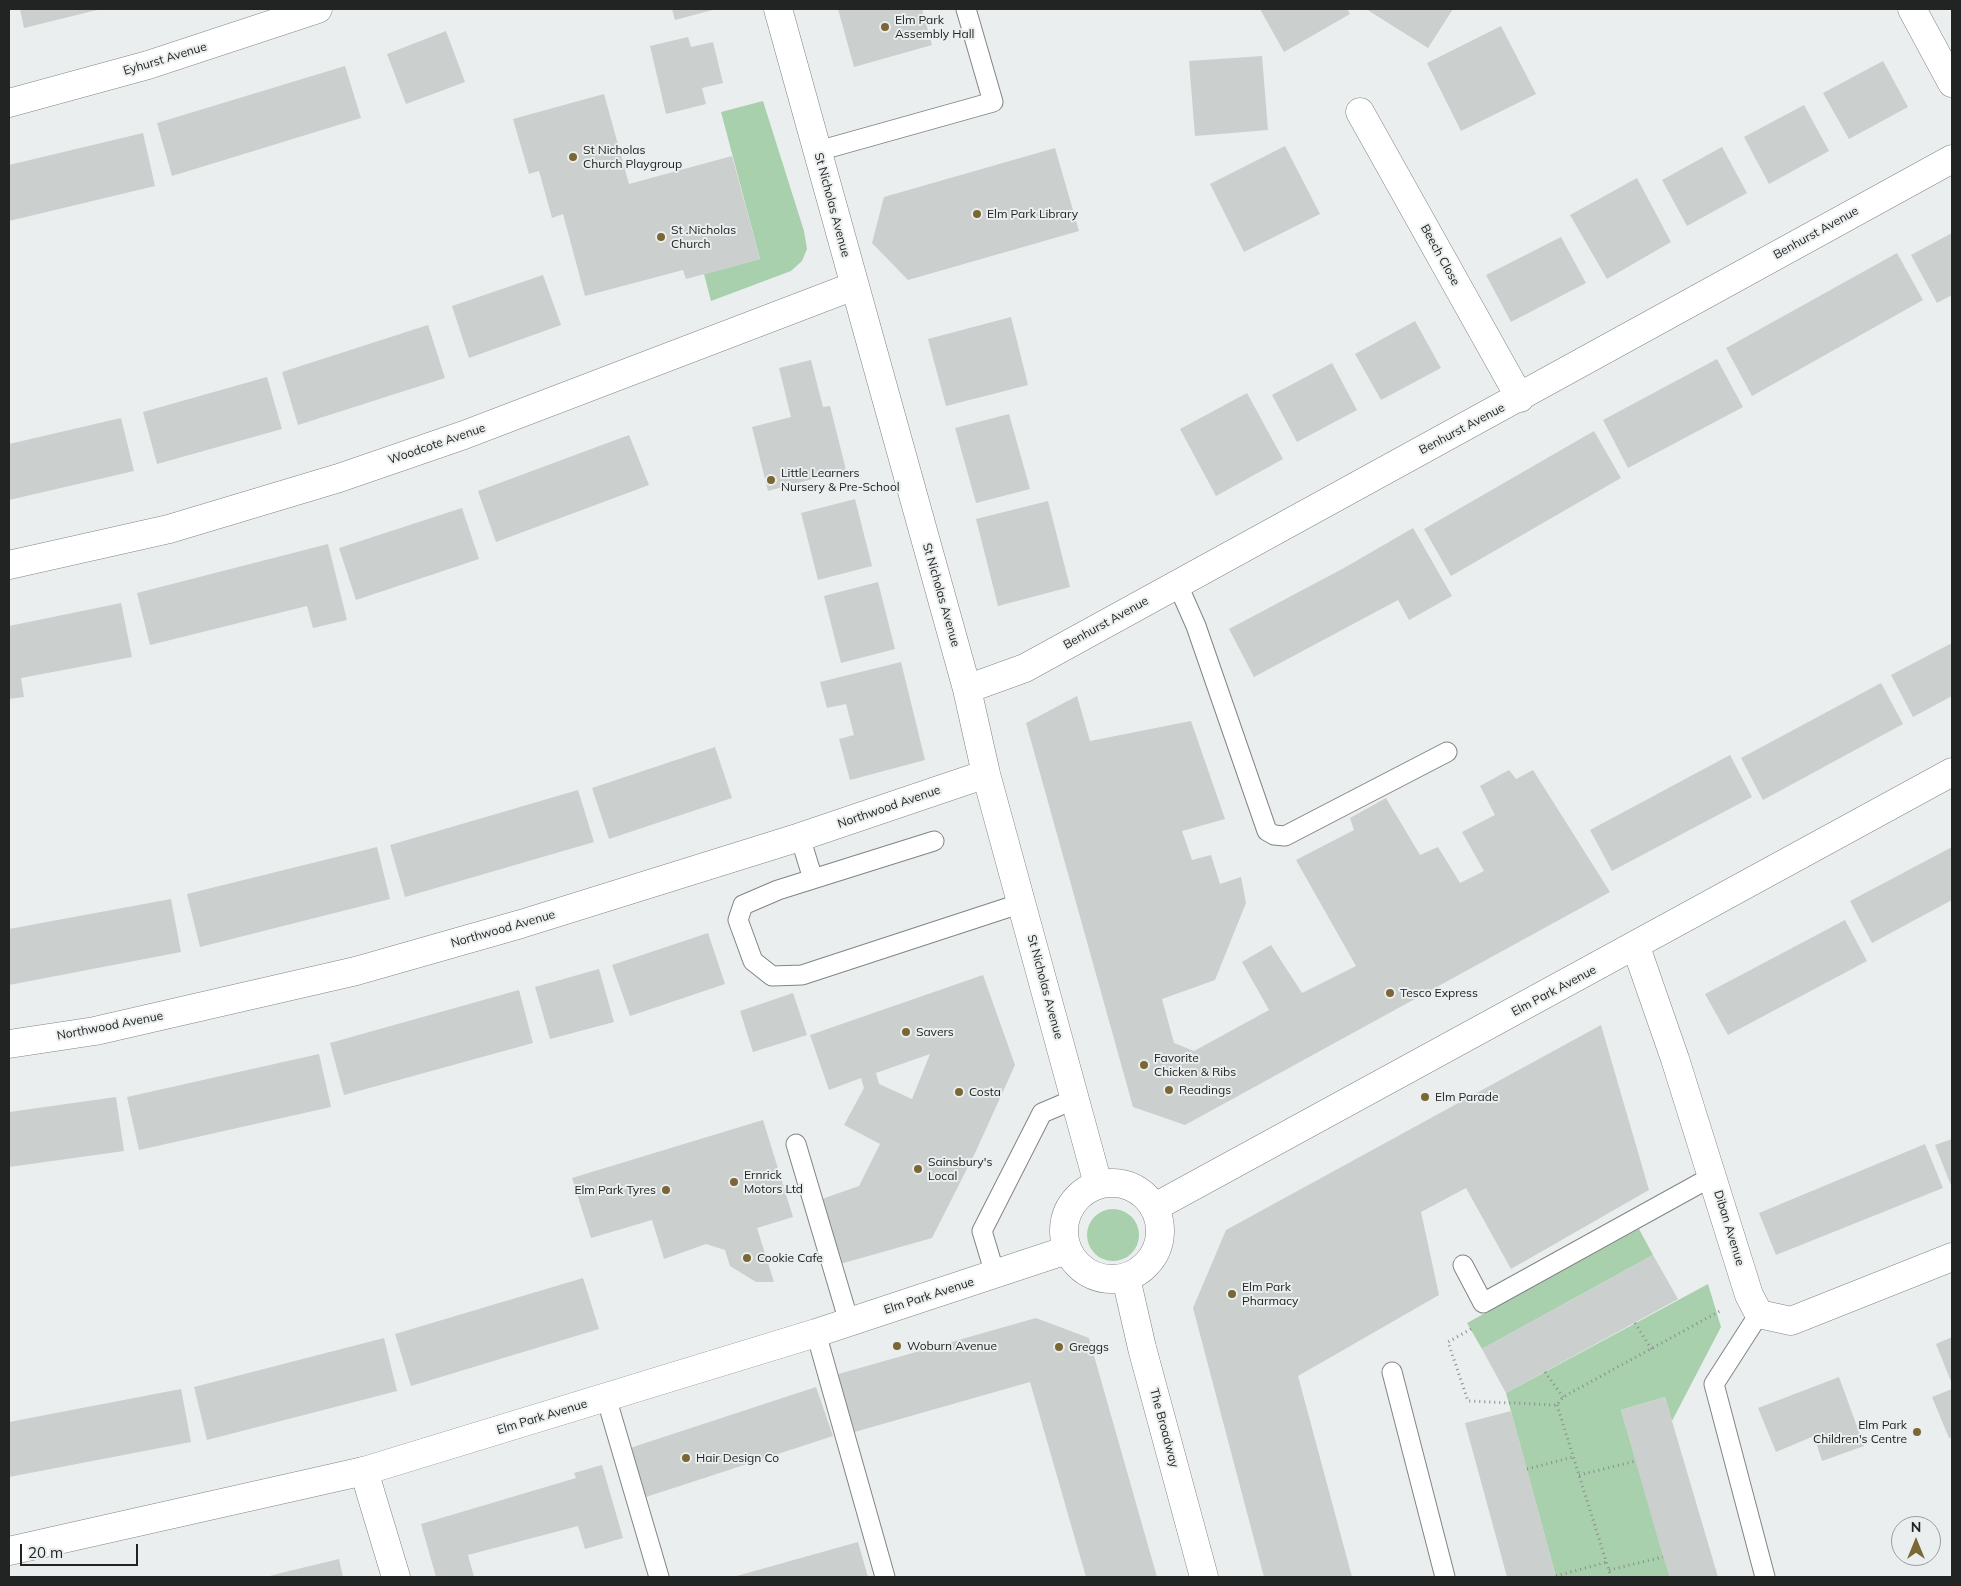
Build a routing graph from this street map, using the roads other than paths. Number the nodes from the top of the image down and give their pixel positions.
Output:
1 (318, 9) edge
2 (778, 9) edge
3 (966, 9) edge
4 (1912, 9) edge
5 (1952, 83) edge
6 (9, 103) edge
7 (1360, 112) dead end
8 (818, 151) junction
9 (1952, 159) edge
10 (854, 286) junction
11 (1520, 398) junction
12 (9, 565) edge
13 (1178, 583) junction
14 (967, 689) junction
15 (1448, 752) dead end
16 (1952, 772) edge
17 (986, 774) junction
18 (800, 837) junction
19 (934, 841) dead end
20 (813, 879) junction
21 (1022, 903) junction
22 (1636, 946) junction
23 (9, 1044) edge
24 (1075, 1099) junction
25 (796, 1144) dead end
26 (1713, 1176) junction
27 (1098, 1184) junction
28 (1155, 1207) junction
29 (1067, 1250) junction
30 (1952, 1257) edge
31 (1463, 1265) dead end
32 (995, 1274) junction
33 (1126, 1278) junction
34 (1754, 1304) junction
35 (849, 1322) junction
36 (816, 1333) junction
37 (1392, 1372) dead end
38 (606, 1397) junction
39 (364, 1471) junction
40 (9, 1551) edge
41 (396, 1577) edge
42 (659, 1577) edge
43 (885, 1577) edge
44 (1204, 1577) edge
45 (1445, 1577) edge
46 (1765, 1577) edge

1 - 6 street, Eyhurst Avenue
2 - 8 street, St Nicholas Avenue
3 - 8 lane
4 - 5 street
7 - 11 street, Beech Close
8 - 10 street, St Nicholas Avenue
9 - 11 street, Benhurst Avenue
10 - 12 street, Woodcote Avenue
10 - 14 street, St Nicholas Avenue
11 - 13 street, Benhurst Avenue
13 - 14 street, Benhurst Avenue
13 - 15 lane
14 - 17 street, St Nicholas Avenue
16 - 22 street, Elm Park Avenue
17 - 18 street, Northwood Avenue
17 - 21 street, St Nicholas Avenue
18 - 20 lane
18 - 23 street, Northwood Avenue
19 - 20 lane
20 - 21 lane
21 - 24 street, St Nicholas Avenue
22 - 26 street, Diban Avenue
22 - 28 street, Elm Park Avenue
24 - 27 street, St Nicholas Avenue
24 - 32 lane
25 - 35 lane
26 - 31 lane
26 - 34 street, Diban Avenue
27 - 28 street
27 - 29 street
28 - 33 street
29 - 32 street, Elm Park Avenue
29 - 33 street
30 - 34 street
32 - 35 street, Elm Park Avenue
33 - 44 street, The Broadway
34 - 46 lane
35 - 36 street, Elm Park Avenue
36 - 38 street, Elm Park Avenue
36 - 43 lane
37 - 45 lane
38 - 39 street, Elm Park Avenue
38 - 42 lane
39 - 40 street, Elm Park Avenue
39 - 41 street

